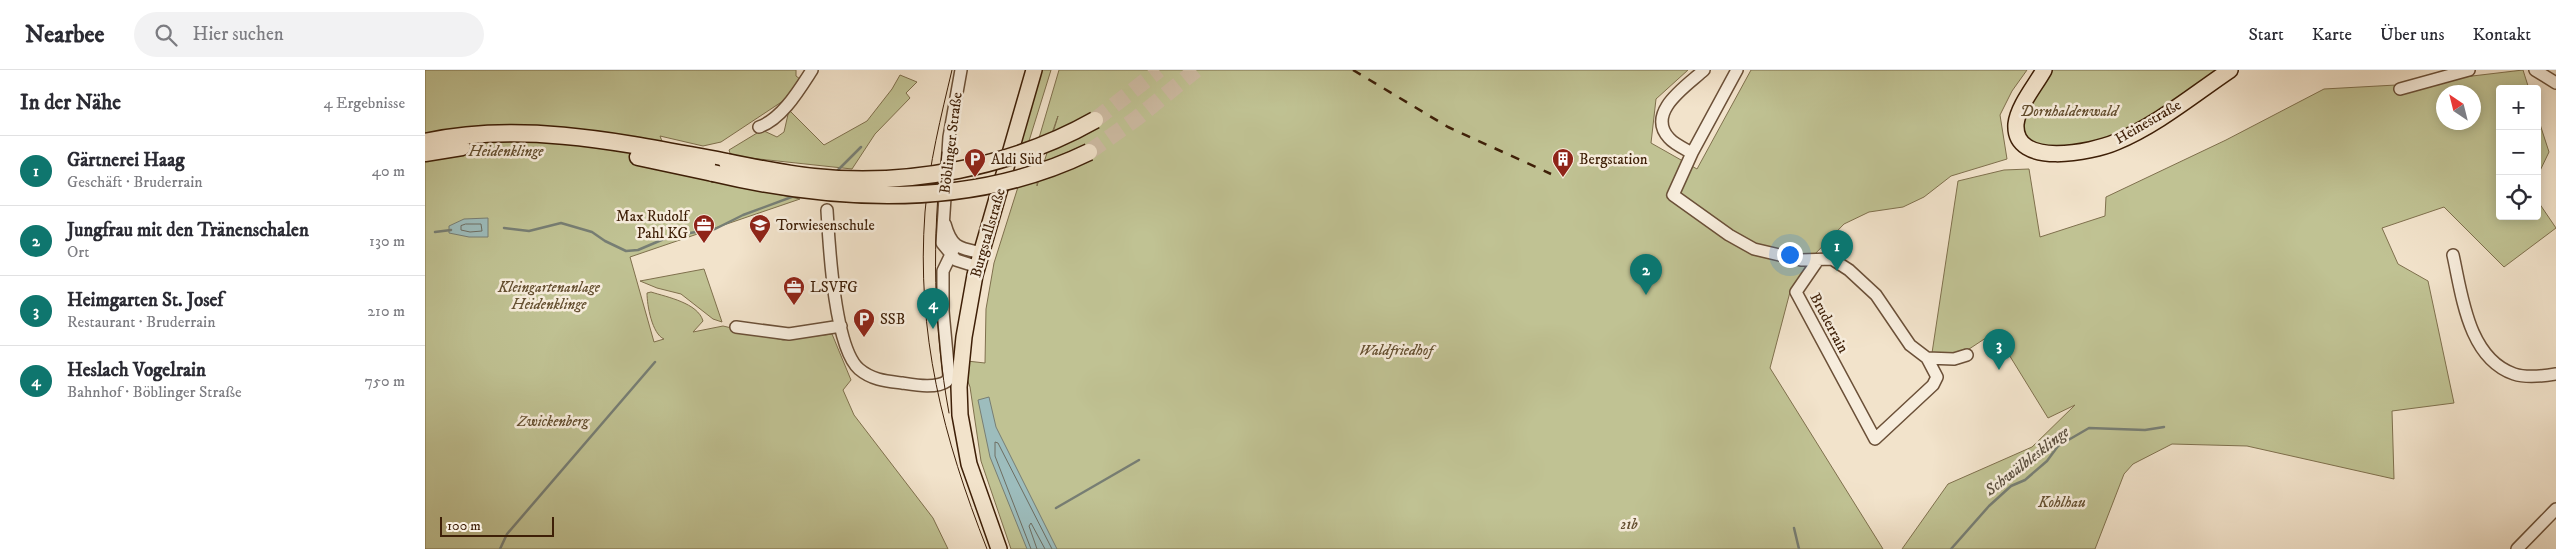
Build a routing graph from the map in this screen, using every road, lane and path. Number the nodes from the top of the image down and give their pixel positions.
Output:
1 (813, 70) edge
2 (961, 70) edge
3 (1034, 70) edge
4 (1704, 70) edge
5 (1737, 70) edge
6 (2044, 70) edge
7 (2230, 70) edge
8 (2469, 70) edge
9 (2535, 70) edge
10 (2556, 84) edge
11 (2400, 90) dead end
12 (1095, 120) tunnel mouth
13 (759, 127) dead end
14 (425, 142) edge
15 (1089, 152) tunnel mouth
16 (425, 153) edge
17 (1692, 153) junction
18 (827, 210) dead end
19 (953, 251) junction
20 (2453, 255) dead end
21 (980, 260) junction
22 (1818, 260) junction
23 (841, 326) junction
24 (736, 327) dead end
25 (1967, 355) dead end
26 (1927, 358) junction
27 (962, 370) junction
28 (2556, 374) edge
29 (2556, 509) edge
30 (999, 549) edge
31 (1004, 549) edge
32 (2517, 549) edge

1 - 13 street
2 - 19 street, Böblinger Straße
3 - 21 main road, Burgstallstraße
4 - 17 street
5 - 17 street
6 - 7 main road, Heinestraße
8 - 11 street
9 - 10 street
12 - 14 highway, bridge
15 - 16 highway, bridge
17 - 22 street
18 - 23 street
19 - 21 street
19 - 23 street
20 - 28 street
21 - 27 main road, Burgstallstraße
22 - 26 street, Bruderrain
22 - 26 street, Bruderrain
23 - 24 street
25 - 26 street
27 - 30 main road
27 - 31 main road
29 - 32 street

